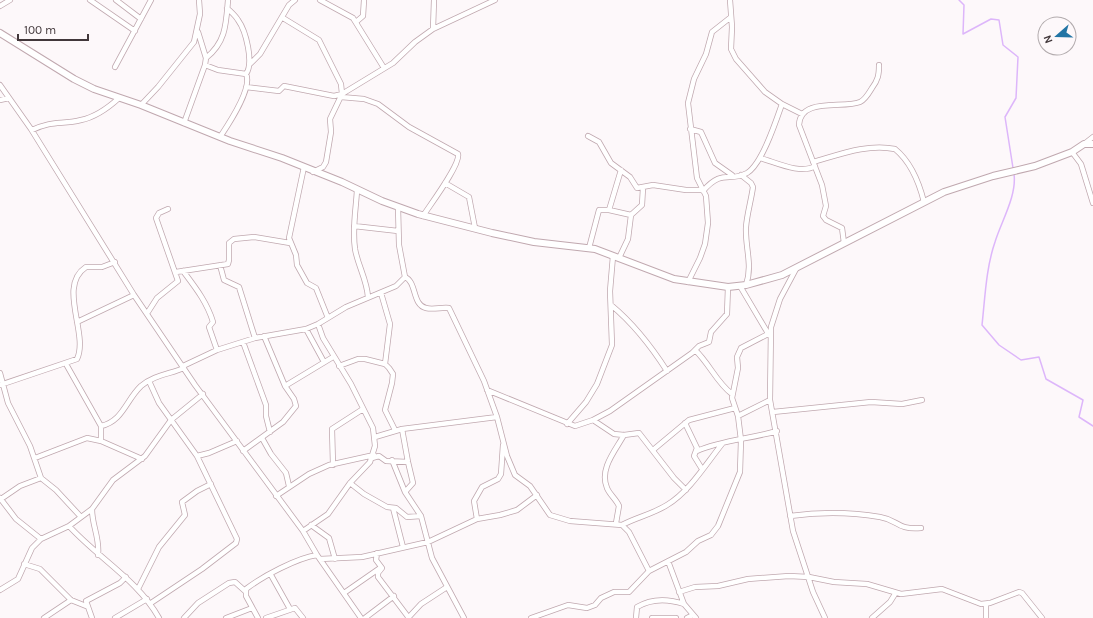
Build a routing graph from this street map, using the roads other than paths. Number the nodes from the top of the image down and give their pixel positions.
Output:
1 (10, 0) edge
2 (90, 0) edge
3 (116, 0) edge
4 (151, 0) edge
5 (199, 0) edge
6 (228, 0) edge
7 (295, 0) edge
8 (320, 0) edge
9 (364, 0) edge
10 (434, 0) edge
11 (495, 0) edge
12 (730, 0) edge
13 (0, 6) edge
14 (227, 8) junction
15 (731, 17) junction
16 (283, 18) junction
17 (141, 19) junction
18 (356, 22) junction
19 (433, 29) junction
20 (135, 31) junction
21 (198, 31) junction
22 (0, 33) edge
23 (206, 58) junction
24 (250, 64) junction
25 (205, 65) junction
26 (879, 65) dead end
27 (115, 67) dead end
28 (384, 68) junction
29 (246, 74) junction
30 (0, 85) edge
31 (246, 87) junction
32 (342, 96) junction
33 (9, 98) junction
34 (119, 98) junction
35 (1, 101) edge
36 (782, 104) junction
37 (141, 105) junction
38 (802, 114) junction
39 (184, 123) junction
40 (690, 129) junction
41 (32, 130) junction
42 (588, 136) dead end
43 (220, 137) junction
44 (1093, 137) edge
45 (1084, 144) junction
46 (1093, 144) edge
47 (1072, 152) junction
48 (760, 158) junction
49 (814, 164) junction
50 (304, 167) junction
51 (621, 170) junction
52 (313, 172) junction
53 (740, 175) junction
54 (734, 176) junction
55 (445, 183) junction
56 (643, 188) junction
57 (357, 190) junction
58 (703, 190) junction
59 (924, 202) junction
60 (1093, 203) edge
61 (398, 207) junction
62 (168, 209) dead end
63 (609, 210) junction
64 (631, 215) junction
65 (423, 216) junction
66 (354, 226) junction
67 (475, 228) junction
68 (398, 231) junction
69 (844, 243) junction
70 (290, 244) junction
71 (589, 248) junction
72 (616, 257) junction
73 (115, 262) junction
74 (220, 265) junction
75 (796, 269) junction
76 (183, 271) junction
77 (176, 272) junction
78 (405, 277) junction
79 (688, 282) junction
80 (743, 286) junction
81 (728, 287) junction
82 (381, 293) junction
83 (134, 295) junction
84 (368, 297) junction
85 (611, 305) junction
86 (148, 312) junction
87 (328, 318) junction
88 (77, 322) junction
89 (318, 324) junction
90 (306, 329) junction
91 (769, 335) junction
92 (264, 336) junction
93 (255, 338) junction
94 (243, 342) junction
95 (217, 350) junction
96 (695, 350) junction
97 (333, 357) junction
98 (324, 362) junction
99 (66, 364) junction
100 (385, 364) junction
101 (339, 366) junction
102 (183, 367) junction
103 (667, 371) junction
104 (0, 373) edge
105 (149, 381) junction
106 (1, 384) edge
107 (284, 386) junction
108 (487, 390) junction
109 (203, 394) junction
110 (732, 394) junction
111 (770, 400) junction
112 (922, 400) dead end
113 (735, 408) junction
114 (363, 409) junction
115 (773, 412) junction
116 (738, 416) junction
117 (497, 417) junction
118 (171, 420) junction
119 (592, 420) junction
120 (685, 423) junction
121 (567, 424) junction
122 (101, 426) junction
123 (402, 429) junction
124 (395, 430) junction
125 (777, 431) junction
126 (270, 432) junction
127 (624, 436) junction
128 (375, 437) junction
129 (262, 438) junction
130 (741, 440) junction
131 (101, 441) junction
132 (237, 441) junction
133 (504, 443) junction
134 (722, 444) junction
135 (653, 450) junction
136 (243, 451) junction
137 (697, 451) junction
138 (197, 456) junction
139 (373, 456) junction
140 (35, 458) junction
141 (142, 459) junction
142 (392, 460) junction
143 (408, 462) junction
144 (332, 465) junction
145 (702, 469) junction
146 (41, 478) junction
147 (350, 483) junction
148 (211, 484) junction
149 (289, 486) junction
150 (686, 490) junction
151 (405, 492) junction
152 (537, 495) junction
153 (276, 496) junction
154 (0, 498) edge
155 (393, 508) junction
156 (92, 509) junction
157 (421, 516) junction
158 (790, 516) junction
159 (81, 517) junction
160 (477, 519) junction
161 (616, 523) junction
162 (311, 525) junction
163 (622, 525) junction
164 (69, 526) junction
165 (921, 528) dead end
166 (303, 531) junction
167 (42, 539) junction
168 (428, 542) junction
169 (404, 547) junction
170 (377, 553) junction
171 (98, 555) junction
172 (319, 557) junction
173 (334, 559) junction
174 (668, 561) junction
175 (24, 564) junction
176 (381, 567) junction
177 (649, 571) junction
178 (271, 575) junction
179 (126, 577) junction
180 (809, 577) junction
181 (448, 587) junction
182 (138, 589) junction
183 (0, 590) edge
184 (245, 591) junction
185 (344, 593) junction
186 (680, 594) junction
187 (895, 594) junction
188 (394, 596) junction
189 (670, 599) junction
190 (70, 600) junction
191 (149, 601) junction
192 (684, 604) junction
193 (986, 604) junction
194 (86, 606) junction
195 (252, 608) junction
196 (290, 609) junction
197 (694, 617) edge
198 (44, 618) edge
199 (92, 618) edge
200 (115, 618) edge
201 (159, 618) edge
202 (184, 618) edge
203 (226, 618) edge
204 (258, 618) edge
205 (266, 618) edge
206 (303, 618) edge
207 (361, 618) edge
208 (365, 618) edge
209 (408, 618) edge
210 (464, 618) edge
211 (531, 618) edge
212 (636, 618) edge
213 (652, 618) edge
214 (676, 618) edge
215 (687, 618) edge
216 (825, 618) edge
217 (872, 618) edge
218 (986, 618) edge
219 (1042, 618) edge

1 - 13 street
2 - 20 street
3 - 17 street
4 - 17 street
5 - 21 street
6 - 14 street
7 - 16 street
8 - 18 street
9 - 18 street
10 - 19 street
11 - 19 street
12 - 15 street
14 - 23 street
14 - 24 street
15 - 36 street
15 - 40 street
16 - 24 street
16 - 32 street
17 - 20 street
18 - 28 street
19 - 28 street
20 - 27 street
21 - 23 street
21 - 37 street
22 - 34 street
23 - 25 street
24 - 29 street
25 - 29 street
25 - 39 street
26 - 38 street
28 - 32 street
29 - 31 street
30 - 33 street
31 - 32 street
31 - 43 street
32 - 52 street
32 - 55 street
33 - 35 street
33 - 41 street
34 - 37 street
34 - 41 street
36 - 38 street
36 - 48 street
37 - 39 street
38 - 49 street
39 - 43 street
40 - 54 street
40 - 58 street
41 - 73 street
42 - 51 street
43 - 50 street
44 - 45 street
45 - 46 street
45 - 47 street
47 - 59 street
47 - 60 street
48 - 49 street
48 - 53 street
49 - 59 street
49 - 69 street
50 - 52 street
50 - 70 street
51 - 56 street
51 - 63 street
52 - 57 street
53 - 54 street
53 - 80 street
54 - 58 street
55 - 65 street
55 - 67 street
56 - 58 street
56 - 64 street
57 - 61 street
57 - 66 street
58 - 79 street
59 - 69 street
61 - 65 street
61 - 68 street
62 - 77 street
63 - 64 street
63 - 71 street
64 - 72 street
65 - 67 street
66 - 68 street
66 - 84 street
67 - 71 street
68 - 78 street
69 - 75 street
70 - 74 street
70 - 87 street
71 - 72 street
72 - 79 street
72 - 85 street
73 - 83 street
73 - 88 street
74 - 76 street
74 - 93 street
75 - 80 street
75 - 91 street
76 - 77 street
76 - 95 street
77 - 86 street
78 - 82 street
78 - 108 street
79 - 81 street
80 - 81 street
80 - 91 street
81 - 96 street
82 - 84 street
82 - 100 street
83 - 86 street
83 - 88 street
84 - 87 street
85 - 103 street
85 - 121 street
86 - 102 street
87 - 89 street
88 - 99 street
89 - 90 street
89 - 97 street
90 - 92 street
90 - 98 street
91 - 110 street
91 - 111 street
92 - 93 street
92 - 107 street
93 - 94 street
94 - 95 street
94 - 126 street
95 - 102 street
96 - 103 street
96 - 110 street
97 - 98 street
97 - 101 street
98 - 107 street
99 - 106 street
99 - 122 street
100 - 101 street
100 - 124 street
101 - 114 street
102 - 105 street
102 - 109 street
103 - 119 street
104 - 106 street
105 - 118 street
105 - 122 street
106 - 140 street
107 - 126 street
108 - 117 street
108 - 121 street
109 - 118 street
109 - 132 street
110 - 113 street
111 - 115 street
111 - 116 street
112 - 115 street
113 - 116 street
113 - 120 street
114 - 128 street
114 - 144 street
115 - 125 street
116 - 130 street
117 - 123 street
117 - 133 street
118 - 138 street
118 - 141 street
119 - 121 street
119 - 127 street
120 - 135 street
120 - 137 street
122 - 131 street
123 - 124 street
123 - 143 street
124 - 128 street
125 - 130 street
125 - 158 street
126 - 129 street
127 - 135 street
127 - 161 street
128 - 139 street
129 - 136 street
129 - 149 street
130 - 134 street
130 - 174 street
131 - 140 street
131 - 141 street
132 - 136 street
132 - 138 street
133 - 152 street
133 - 160 street
134 - 137 street
134 - 145 street
135 - 150 street
136 - 153 street
137 - 145 street
138 - 148 street
139 - 142 street
139 - 144 street
139 - 147 street
140 - 146 street
141 - 156 street
142 - 143 street
142 - 151 street
143 - 151 street
144 - 149 street
145 - 150 street
146 - 154 street
146 - 159 street
147 - 155 street
147 - 162 street
148 - 182 street
148 - 191 street
149 - 153 street
150 - 163 street
151 - 157 street
152 - 160 street
152 - 161 street
153 - 166 street
154 - 167 street
155 - 157 street
155 - 169 street
156 - 159 street
156 - 171 street
157 - 168 street
158 - 165 street
158 - 180 street
159 - 164 street
160 - 168 street
161 - 163 street
162 - 166 street
162 - 173 street
163 - 177 street
164 - 167 street
164 - 171 street
166 - 172 street
167 - 175 street
168 - 169 street
168 - 181 street
169 - 170 street
170 - 173 street
170 - 176 street
171 - 179 street
172 - 173 street
172 - 178 street
172 - 185 street
174 - 177 street
174 - 186 street
175 - 183 street
175 - 190 street
176 - 185 street
176 - 188 street
177 - 211 street
178 - 184 street
178 - 196 street
179 - 182 street
179 - 194 street
180 - 186 street
180 - 187 street
180 - 216 street
181 - 209 street
181 - 210 street
182 - 191 street
184 - 195 street
184 - 202 street
185 - 207 street
186 - 189 street
186 - 192 street
187 - 193 street
187 - 217 street
188 - 208 street
188 - 209 street
189 - 192 street
189 - 212 street
190 - 194 street
190 - 198 street
191 - 200 street
191 - 201 street
192 - 197 street
193 - 218 street
193 - 219 street
194 - 199 street
195 - 203 street
195 - 204 street
196 - 205 street
196 - 206 street
197 - 215 street
213 - 214 street

